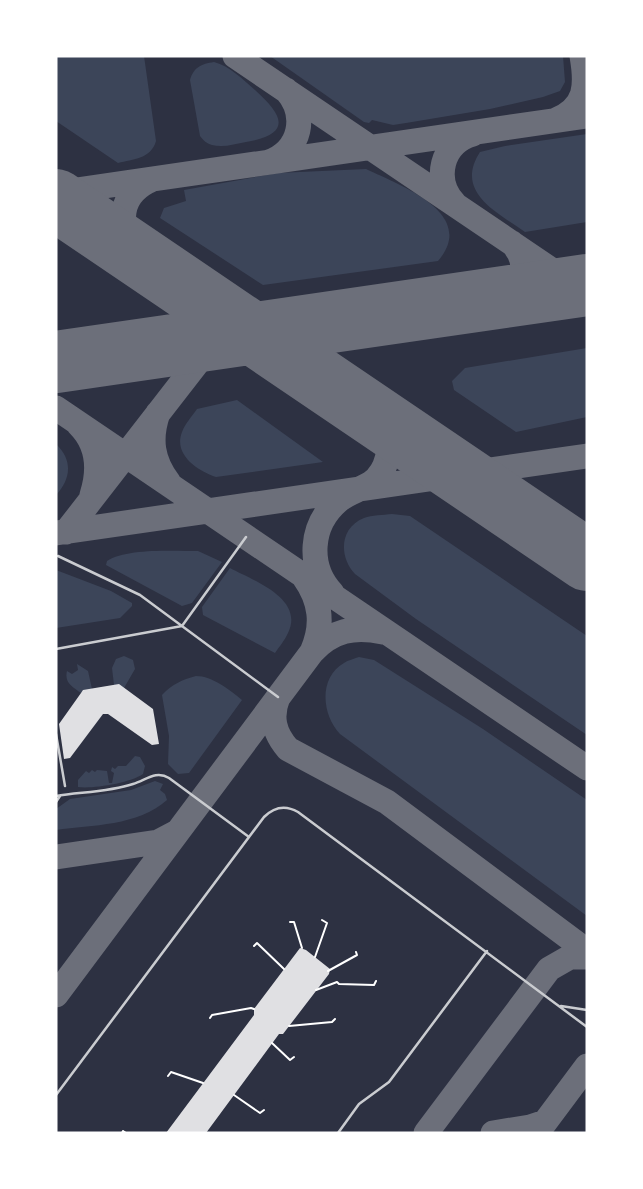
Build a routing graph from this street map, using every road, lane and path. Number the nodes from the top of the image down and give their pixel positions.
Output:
1 (246, 537) dead end
2 (58, 556) dead end
3 (182, 626) junction
4 (56, 650) edge
5 (278, 697) dead end
6 (56, 734) edge
7 (65, 786) dead end
8 (56, 796) edge
9 (60, 796) junction
10 (56, 802) edge
11 (249, 837) junction
12 (322, 920) dead end
13 (290, 922) dead end
14 (254, 946) dead end
15 (302, 948) dead end
16 (356, 952) dead end
17 (487, 952) junction
18 (315, 957) dead end
19 (284, 969) dead end
20 (328, 971) dead end
21 (376, 981) dead end
22 (316, 990) dead end
23 (555, 1003) junction
24 (254, 1009) dead end
25 (587, 1010) edge
26 (210, 1018) dead end
27 (335, 1019) dead end
28 (289, 1026) dead end
29 (587, 1026) edge
30 (272, 1043) dead end
31 (294, 1057) dead end
32 (168, 1076) dead end
33 (203, 1083) dead end
34 (56, 1095) edge
35 (234, 1095) dead end
36 (264, 1110) dead end
37 (122, 1133) edge
38 (126, 1133) edge
39 (338, 1133) edge

1 - 3 lane
2 - 3 lane
3 - 4 lane
3 - 5 lane
6 - 7 lane
8 - 9 lane
9 - 10 lane
9 - 11 lane
11 - 17 lane
11 - 34 lane
12 - 18 path
13 - 15 path
14 - 19 path
16 - 20 path
17 - 23 lane
17 - 39 lane
21 - 22 path
23 - 25 lane
23 - 29 lane
24 - 26 path
27 - 28 path
30 - 31 path
32 - 33 path
35 - 36 path
37 - 38 path

